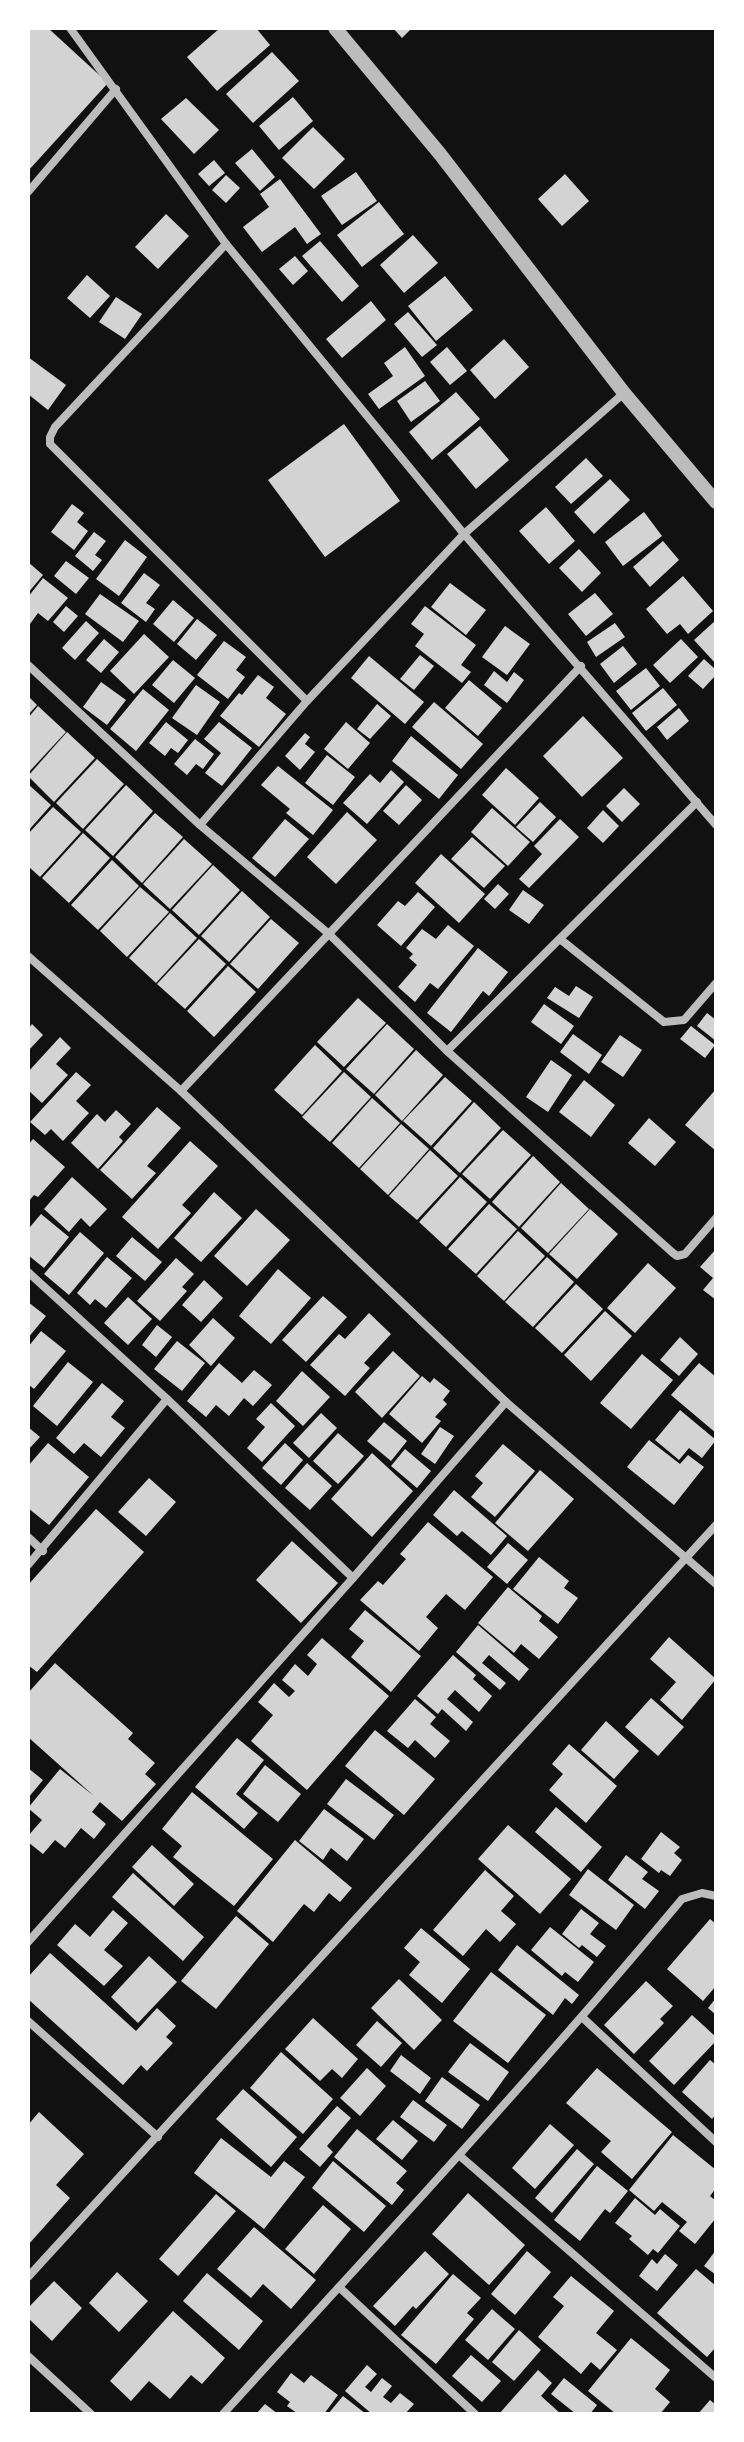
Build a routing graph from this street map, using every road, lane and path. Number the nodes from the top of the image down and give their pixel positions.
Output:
1 (70, 28) edge
2 (335, 28) edge
3 (116, 89) junction
4 (28, 192) edge
5 (226, 244) junction
6 (624, 393) junction
7 (716, 502) edge
8 (464, 534) junction
9 (28, 665) edge
10 (581, 666) junction
11 (307, 701) junction
12 (697, 802) junction
13 (200, 825) junction
14 (716, 825) edge
15 (329, 934) junction
16 (560, 939) junction
17 (28, 956) edge
18 (716, 983) edge
19 (447, 1051) junction
20 (181, 1091) junction
21 (716, 1218) edge
22 (28, 1272) edge
23 (167, 1399) junction
24 (506, 1402) junction
25 (716, 1525) edge
26 (28, 1537) edge
27 (43, 1551) junction
28 (687, 1558) junction
29 (28, 1565) edge
30 (353, 1578) junction
31 (716, 1584) edge
32 (716, 1896) edge
33 (28, 1942) edge
34 (583, 2018) junction
35 (28, 2021) edge
36 (158, 2137) junction
37 (716, 2142) edge
38 (460, 2156) junction
39 (28, 2277) edge
40 (339, 2287) junction
41 (28, 2356) edge
42 (716, 2378) edge
43 (91, 2414) edge
44 (223, 2414) edge
45 (475, 2414) edge

1 - 3 street
2 - 6 street
3 - 4 street
3 - 5 street
5 - 8 street
5 - 11 street
6 - 7 street
6 - 8 street
8 - 10 street
8 - 11 street
9 - 13 street
10 - 12 street
10 - 15 street
11 - 13 street
12 - 14 street
12 - 16 street
13 - 15 street
15 - 19 street
15 - 20 street
16 - 18 street
16 - 19 street
17 - 20 street
19 - 21 street
20 - 24 street
22 - 23 street
23 - 27 street
23 - 30 street
24 - 28 street
24 - 30 street
25 - 28 street
26 - 27 street
27 - 29 street
28 - 31 street
28 - 36 street
30 - 33 street
32 - 34 street
34 - 37 street
34 - 38 street
35 - 36 street
36 - 39 street
38 - 40 street
38 - 42 street
40 - 44 street
40 - 45 street
41 - 43 street

